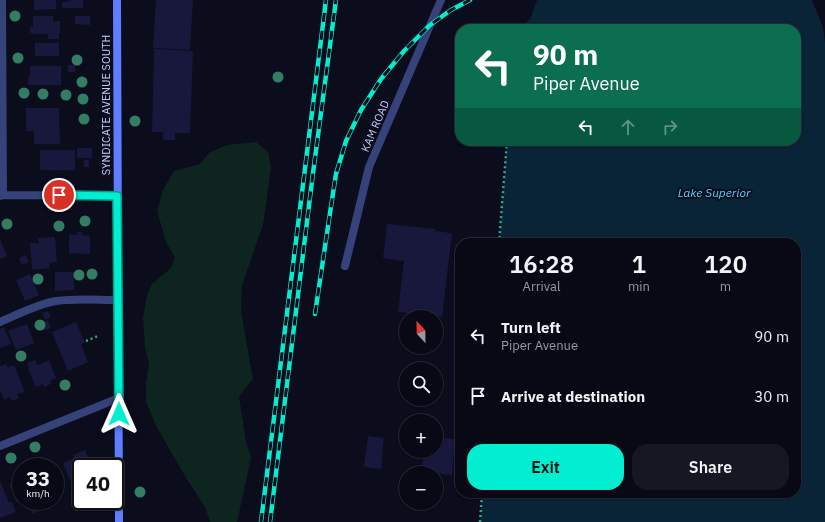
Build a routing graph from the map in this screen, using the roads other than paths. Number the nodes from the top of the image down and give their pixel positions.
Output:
1 (2, 0) edge
2 (117, 0) edge
3 (441, 0) edge
4 (1, 196) edge
5 (117, 196) junction
6 (345, 266) dead end
7 (118, 300) junction
8 (0, 322) edge
9 (119, 398) junction
10 (0, 446) edge
11 (119, 522) edge

1 - 4 street
2 - 5 street, SYNDICATE AVENUE SOUTH
3 - 6 street, KAM ROAD
4 - 5 street
5 - 7 street, SYNDICATE AVENUE SOUTH
7 - 8 street
7 - 9 street, SYNDICATE AVENUE SOUTH
9 - 10 street
9 - 11 street, SYNDICATE AVENUE SOUTH

